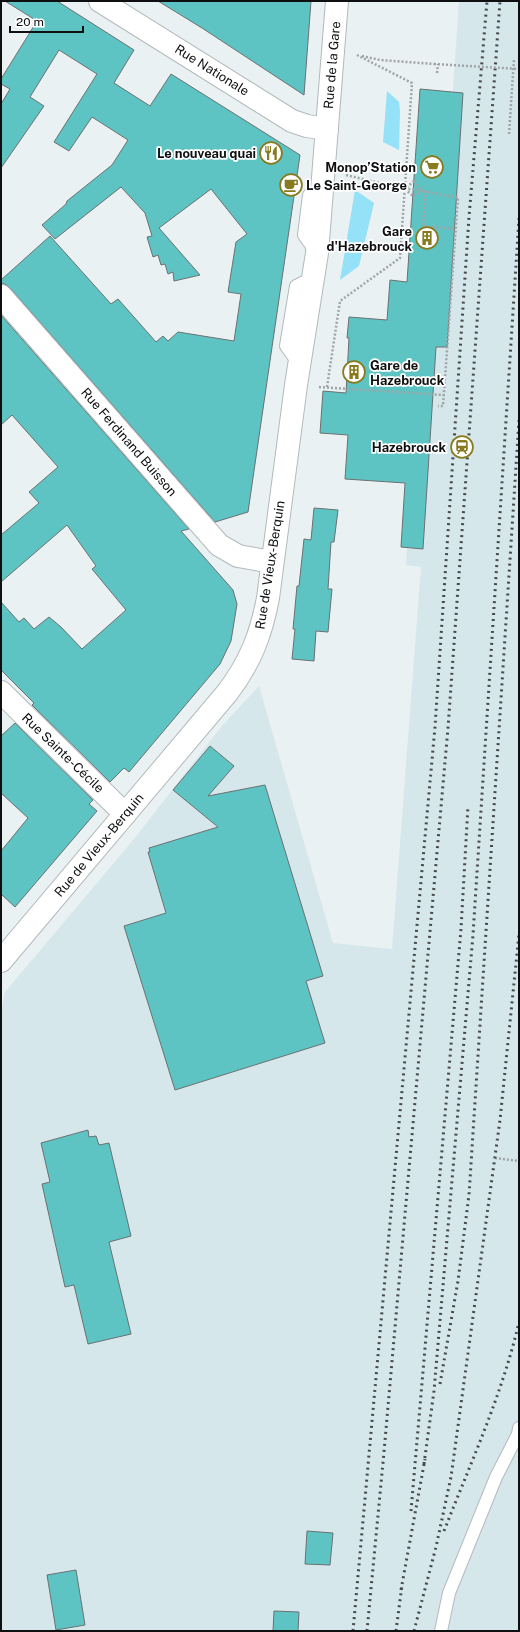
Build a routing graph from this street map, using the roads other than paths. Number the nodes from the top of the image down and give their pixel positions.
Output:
1 (100, 1) edge
2 (337, 1) edge
3 (327, 129) junction
4 (1, 296) edge
5 (272, 562) junction
6 (1, 692) edge
7 (125, 814) junction
8 (1, 961) edge
9 (519, 1428) edge
10 (442, 1631) edge

1 - 3 street, Rue Nationale
2 - 3 street, Rue de la Gare
3 - 5 street, Rue de Vieux-Berquin
4 - 5 street, Rue Ferdinand Buisson
5 - 7 street, Rue de Vieux-Berquin
6 - 7 street, Rue Sainte-Cécile
7 - 8 street, Rue de Vieux-Berquin
9 - 10 lane

